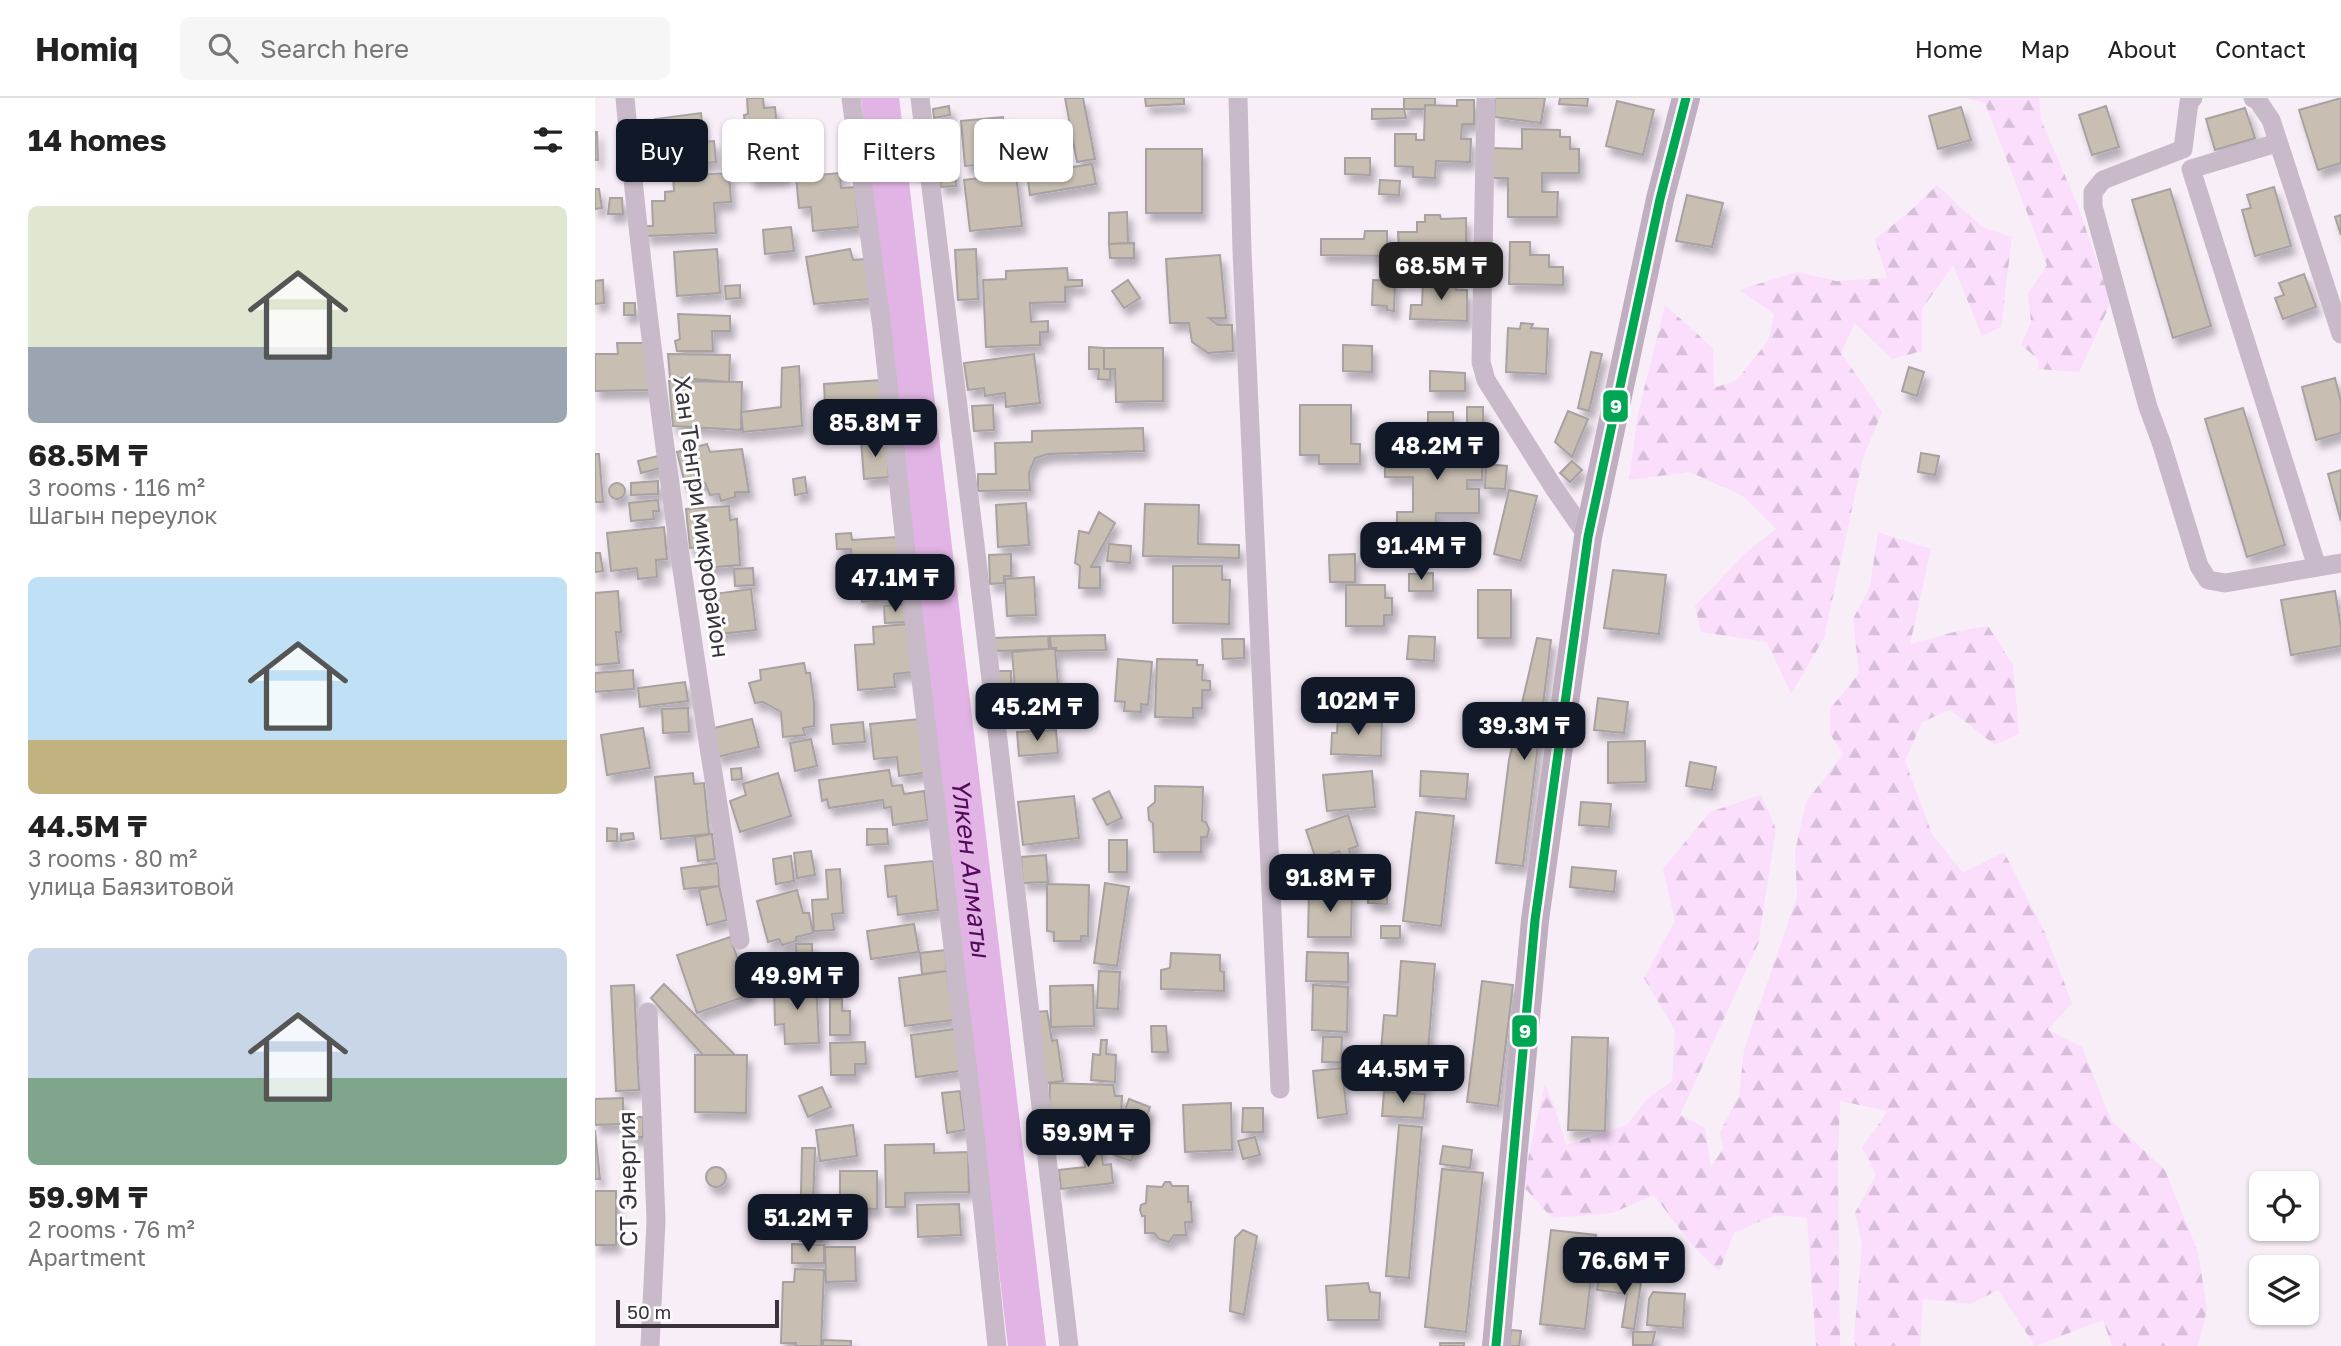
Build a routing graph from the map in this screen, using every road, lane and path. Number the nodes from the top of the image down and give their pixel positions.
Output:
1 (625, 98) edge
2 (851, 98) edge
3 (920, 98) edge
4 (1238, 98) edge
5 (1486, 98) edge
6 (1686, 98) edge
7 (2193, 98) edge
8 (2253, 98) edge
9 (2277, 143) junction
10 (2341, 334) edge
11 (1588, 537) junction
12 (2341, 563) edge
13 (2317, 567) junction
14 (740, 940) dead end
15 (648, 1012) dead end
16 (1280, 1089) dead end
17 (650, 1346) edge
18 (997, 1346) edge
19 (1069, 1346) edge
20 (1496, 1346) edge

1 - 14 street, Хан Тенгри микрорайон
2 - 18 street
3 - 19 street
4 - 16 street
5 - 11 street
6 - 11 street
7 - 13 street
8 - 9 street
9 - 10 street
9 - 13 street
11 - 20 street
12 - 13 street
15 - 17 street, СТ Энергия

